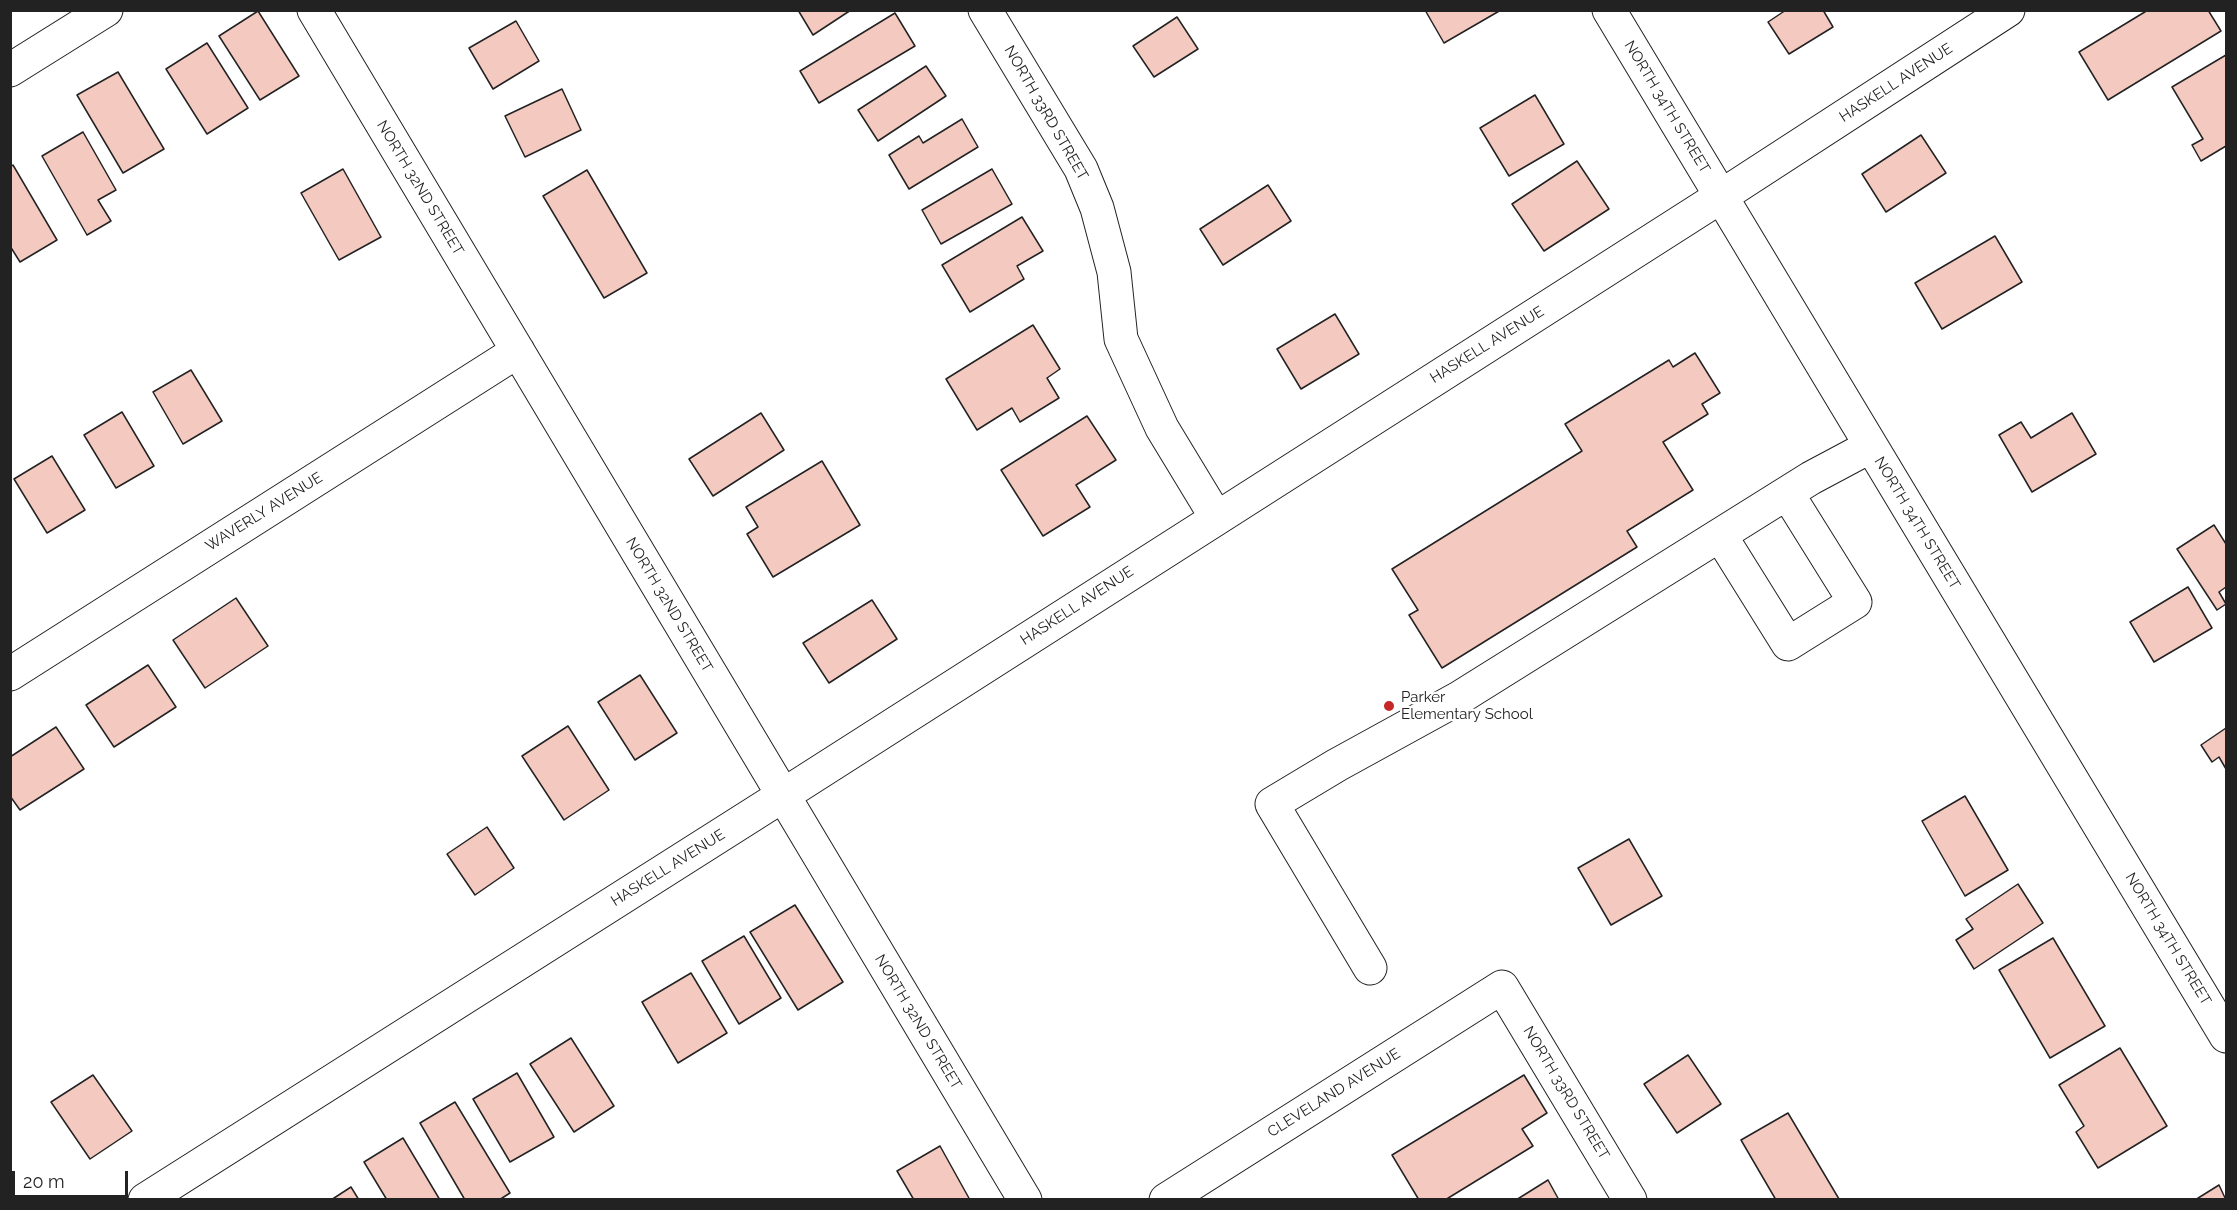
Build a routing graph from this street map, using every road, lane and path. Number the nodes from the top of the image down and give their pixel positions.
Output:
1 (106, 10) edge
2 (314, 10) edge
3 (985, 10) edge
4 (1609, 10) edge
5 (2007, 10) edge
6 (10, 70) edge
7 (1720, 197) junction
8 (518, 351) junction
9 (1871, 446) junction
10 (1787, 493) junction
11 (1216, 517) junction
12 (1720, 535) junction
13 (10, 674) edge
14 (782, 796) junction
15 (1370, 968) dead end
16 (1502, 987) joint
17 (2226, 1036) edge
18 (145, 1200) edge
19 (1024, 1200) edge
20 (1166, 1200) edge
21 (1630, 1200) edge

1 - 6 street
2 - 8 street, NORTH 32ND STREET
3 - 11 street, NORTH 33RD STREET
4 - 7 street, NORTH 34TH STREET
5 - 7 street, HASKELL AVENUE
7 - 9 street, NORTH 34TH STREET
7 - 11 street, HASKELL AVENUE
8 - 13 street, WAVERLY AVENUE
8 - 14 street, NORTH 32ND STREET
9 - 10 street
9 - 17 street, NORTH 34TH STREET
10 - 12 street
10 - 12 street
11 - 14 street, HASKELL AVENUE
12 - 15 street
14 - 18 street, HASKELL AVENUE
14 - 19 street, NORTH 32ND STREET
16 - 20 street, CLEVELAND AVENUE
16 - 21 street, NORTH 33RD STREET

